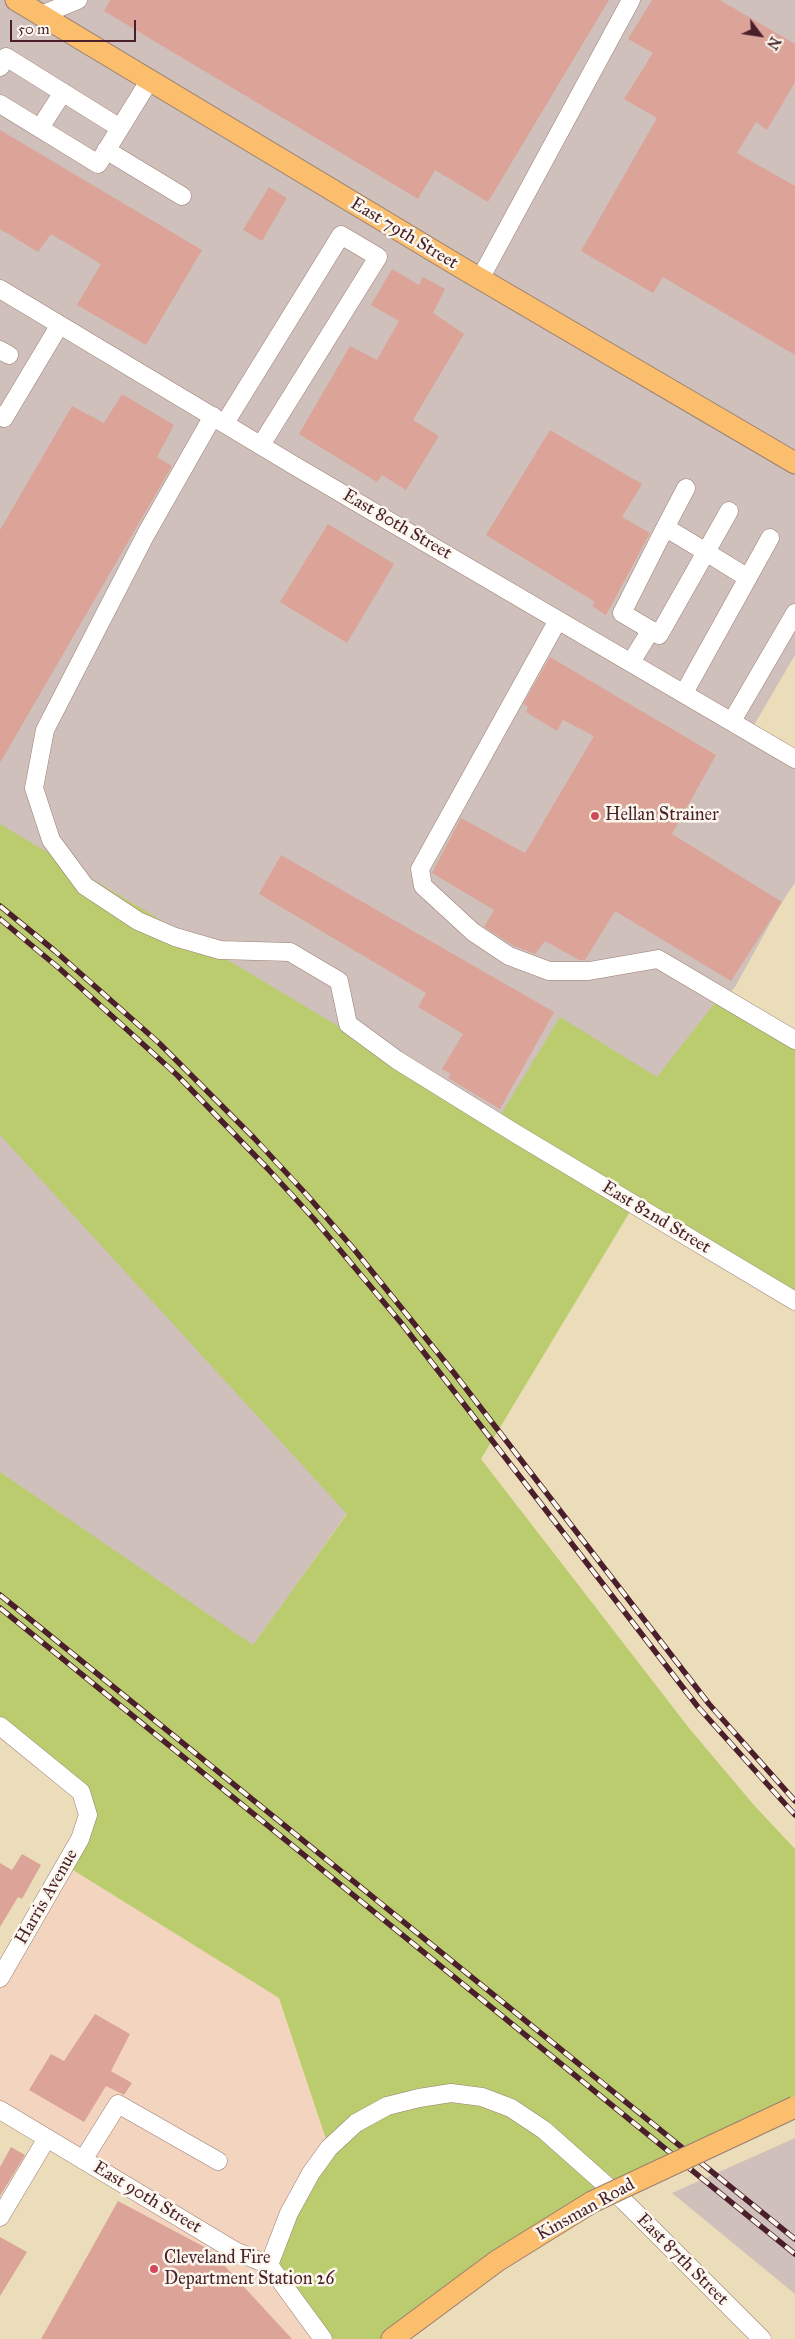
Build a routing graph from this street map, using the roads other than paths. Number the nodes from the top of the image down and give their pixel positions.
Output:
1 (16, 0) edge
2 (78, 0) edge
3 (631, 0) edge
4 (41, 15) junction
5 (0, 67) edge
6 (148, 81) junction
7 (63, 92) junction
8 (0, 104) edge
9 (40, 128) junction
10 (120, 128) junction
11 (106, 150) junction
12 (182, 196) dead end
13 (480, 278) junction
14 (0, 289) edge
15 (59, 326) junction
16 (1, 418) edge
17 (219, 420) junction
18 (261, 445) junction
19 (795, 463) edge
20 (686, 488) dead end
21 (729, 511) dead end
22 (664, 530) junction
23 (770, 538) dead end
24 (706, 552) junction
25 (748, 578) junction
26 (795, 613) edge
27 (558, 620) junction
28 (651, 630) junction
29 (631, 662) junction
30 (684, 693) junction
31 (732, 721) junction
32 (795, 759) edge
33 (795, 1040) edge
34 (795, 1301) edge
35 (0, 1726) edge
36 (0, 1978) edge
37 (795, 2107) edge
38 (0, 2110) edge
39 (47, 2138) junction
40 (83, 2160) junction
41 (218, 2162) dead end
42 (0, 2217) edge
43 (269, 2265) junction
44 (323, 2339) edge
45 (392, 2339) edge
46 (762, 2339) edge

1 - 4 main road, East 79th Street
2 - 4 street
3 - 13 street
4 - 6 main road, East 79th Street
5 - 7 street
6 - 10 street
6 - 13 main road, East 79th Street
7 - 9 street
7 - 10 street
8 - 9 street
9 - 11 street
10 - 11 street
11 - 12 street
13 - 19 main road, East 79th Street
14 - 15 street, East 80th Street
15 - 16 street
15 - 17 street, East 80th Street
17 - 18 street, East 80th Street
17 - 18 street, East 82nd Street
17 - 34 street, East 82nd Street
18 - 27 street, East 80th Street
20 - 22 street
21 - 24 street
22 - 24 street
22 - 28 street
23 - 25 street
24 - 25 street
24 - 28 street
25 - 30 street
26 - 31 street
27 - 29 street, East 80th Street
27 - 33 street
28 - 29 street
29 - 30 street, East 80th Street
30 - 31 street, East 80th Street
31 - 32 street, East 80th Street
35 - 36 street, Harris Avenue
37 - 45 main road, Kinsman Road, bridge
38 - 39 street, East 90th Street
39 - 40 street, East 90th Street
39 - 42 street
40 - 41 street
40 - 43 street, East 90th Street
43 - 44 street
43 - 46 street, East 87th Street

